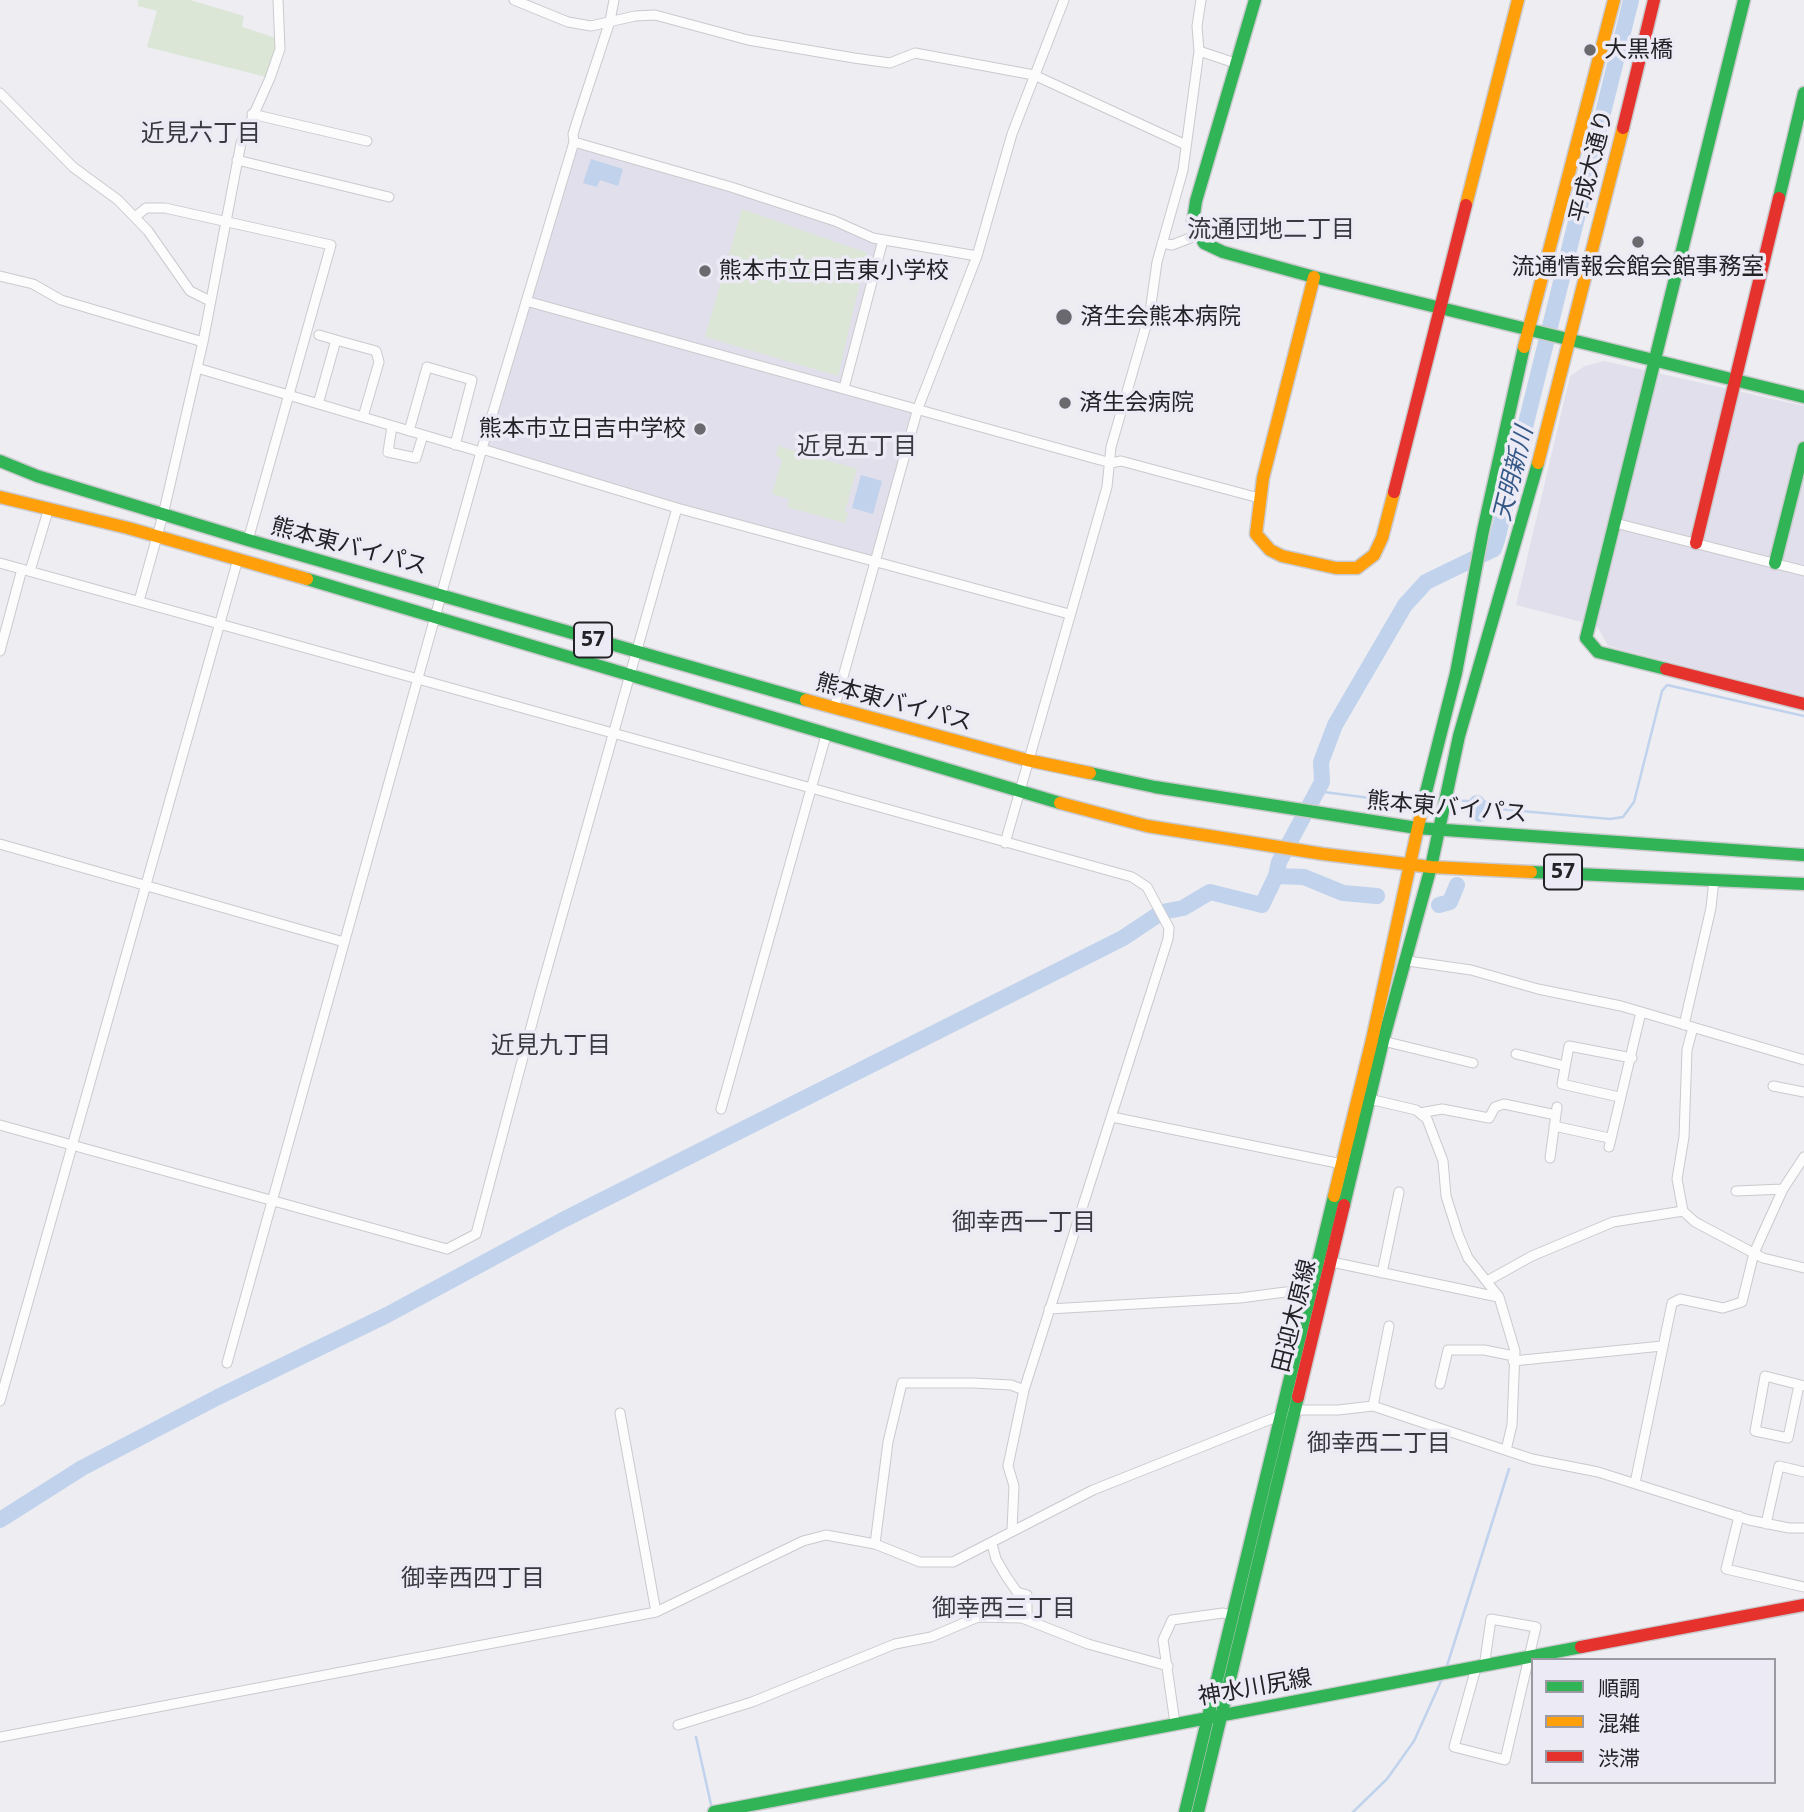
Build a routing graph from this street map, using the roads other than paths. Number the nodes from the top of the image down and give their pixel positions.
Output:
1 (278, 0) edge
2 (514, 0) edge
3 (614, 0) edge
4 (1064, 0) edge
5 (1201, 0) edge
6 (1255, 0) edge
7 (1518, 0) edge
8 (1614, 0) edge
9 (1654, 0) edge
10 (1744, 0) edge
11 (610, 21) junction
12 (1199, 51) junction
13 (1235, 63) junction
14 (1034, 75) junction
15 (0, 93) edge
16 (1804, 93) edge
17 (252, 114) junction
18 (367, 141) dead end
19 (575, 142) junction
20 (1186, 145) junction
21 (237, 160) junction
22 (389, 197) dead end
23 (135, 217) junction
24 (224, 221) junction
25 (1198, 235) junction
26 (883, 240) junction
27 (1162, 243) junction
28 (977, 256) junction
29 (0, 276) edge
30 (1314, 277) junction
31 (210, 301) junction
32 (526, 301) junction
33 (1439, 306) junction
34 (1528, 331) junction
35 (319, 335) dead end
36 (336, 340) junction
37 (1567, 340) junction
38 (203, 342) junction
39 (1654, 360) junction
40 (197, 368) junction
41 (1735, 380) junction
42 (844, 388) junction
43 (289, 395) junction
44 (1804, 397) edge
45 (318, 404) junction
46 (918, 408) junction
47 (363, 417) junction
48 (392, 426) junction
49 (410, 431) junction
50 (423, 435) junction
51 (455, 445) junction
52 (1804, 448) edge
53 (481, 451) junction
54 (0, 461) edge
55 (1111, 463) junction
56 (0, 469) edge
57 (37, 477) junction
58 (0, 488) edge
59 (0, 497) edge
60 (1259, 498) junction
61 (677, 508) junction
62 (48, 511) junction
63 (163, 515) junction
64 (1615, 523) junction
65 (128, 528) junction
66 (157, 537) junction
67 (248, 540) junction
68 (1696, 543) junction
69 (238, 559) junction
70 (876, 562) junction
71 (0, 563) edge
72 (1775, 563) junction
73 (26, 570) junction
74 (1804, 571) edge
75 (1474, 583) joint
76 (442, 594) junction
77 (139, 601) junction
78 (1069, 614) junction
79 (436, 615) junction
80 (220, 624) junction
81 (0, 651) edge
82 (636, 653) junction
83 (629, 674) junction
84 (419, 679) junction
85 (1804, 704) edge
86 (834, 709) junction
87 (827, 732) junction
88 (613, 733) junction
89 (1459, 736) joint
90 (1027, 760) junction
91 (812, 788) junction
92 (1019, 789) junction
93 (1417, 828) junction
94 (1438, 830) junction
95 (1005, 843) junction
96 (0, 844) edge
97 (1804, 855) edge
98 (1411, 864) junction
99 (1431, 867) junction
100 (1714, 879) junction
101 (1804, 884) edge
102 (145, 886) junction
103 (344, 942) junction
104 (1408, 961) junction
105 (1641, 1012) junction
106 (1688, 1026) junction
107 (1383, 1041) junction
108 (1516, 1054) dead end
109 (1632, 1058) junction
110 (1804, 1060) edge
111 (1473, 1063) dead end
112 (1564, 1066) junction
113 (1773, 1086) dead end
114 (1804, 1092) edge
115 (1364, 1097) junction
116 (1619, 1097) junction
117 (721, 1109) dead end
118 (1420, 1113) junction
119 (1112, 1117) junction
120 (0, 1125) edge
121 (1554, 1126) junction
122 (71, 1144) junction
123 (1804, 1157) edge
124 (1550, 1158) dead end
125 (1348, 1165) junction
126 (1783, 1189) junction
127 (1736, 1191) dead end
128 (1399, 1192) dead end
129 (270, 1200) junction
130 (1683, 1211) junction
131 (1754, 1253) junction
132 (1324, 1260) junction
133 (1804, 1268) edge
134 (1382, 1273) junction
135 (1487, 1281) junction
136 (1318, 1288) junction
137 (1499, 1297) junction
138 (1049, 1309) junction
139 (1389, 1326) dead end
140 (1662, 1346) junction
141 (1514, 1359) junction
142 (227, 1363) dead end
143 (1440, 1384) dead end
144 (1801, 1385) edge
145 (1024, 1390) junction
146 (0, 1401) edge
147 (1373, 1406) junction
148 (1288, 1412) junction
149 (620, 1413) dead end
150 (1506, 1450) junction
151 (1804, 1472) edge
152 (1635, 1483) junction
153 (1739, 1516) junction
154 (1766, 1524) junction
155 (1804, 1528) edge
156 (1012, 1530) junction
157 (875, 1544) junction
158 (992, 1544) junction
159 (1804, 1587) edge
160 (1804, 1605) edge
161 (656, 1612) junction
162 (1231, 1615) junction
163 (1027, 1620) junction
164 (1531, 1658) junction
165 (1168, 1667) junction
166 (1480, 1667) junction
167 (1220, 1715) junction
168 (1206, 1717) junction
169 (1175, 1723) junction
170 (678, 1725) dead end
171 (0, 1737) edge
172 (714, 1812) edge
173 (1185, 1812) edge
174 (1198, 1812) edge

1 - 17 street
2 - 11 street
3 - 11 street
4 - 14 street
5 - 12 street
6 - 13 main road
7 - 33 main road
8 - 34 main road, 平成大通り
9 - 37 main road, 平成大通り
10 - 39 main road
11 - 14 street
11 - 19 street
12 - 13 street
12 - 20 street
13 - 25 main road
14 - 20 street
14 - 28 street
15 - 23 street
16 - 41 main road
17 - 18 street
17 - 21 street
19 - 26 street
19 - 32 street
20 - 27 street
21 - 22 street
21 - 24 street
23 - 24 street
23 - 31 street
24 - 31 street
24 - 43 street
25 - 27 street
25 - 30 main road
26 - 28 street
26 - 42 street
27 - 55 street
28 - 46 street
29 - 38 street
30 - 33 main road
30 - 60 main road
31 - 38 street
32 - 42 street
32 - 53 street
33 - 34 main road
33 - 60 main road
34 - 37 main road
34 - 75 main road, 平成大通り
35 - 36 street
36 - 45 street
36 - 47 street
37 - 39 main road
37 - 89 main road, 平成大通り
38 - 40 street
39 - 41 main road
39 - 64 main road
40 - 43 street
40 - 63 street
41 - 44 main road
41 - 68 main road
42 - 46 street
43 - 45 street
43 - 67 street
45 - 47 street
46 - 55 street
46 - 70 street
47 - 48 street
48 - 49 street
48 - 50 street
49 - 50 street
49 - 51 street
50 - 51 street
51 - 53 street
52 - 72 main road
53 - 61 street
53 - 76 street
54 - 57 main road, 熊本東バイパス / 57
55 - 60 street
55 - 78 street
56 - 57 main road
57 - 63 main road, 熊本東バイパス / 57
58 - 65 main road
59 - 62 main road, 熊本東バイパス / 57
61 - 70 street
61 - 82 street
62 - 65 main road, 熊本東バイパス / 57
62 - 73 street
63 - 66 street
63 - 67 main road, 熊本東バイパス / 57
64 - 68 street
64 - 85 main road
65 - 66 main road, 熊本東バイパス / 57
66 - 69 main road, 熊本東バイパス / 57
66 - 77 street
67 - 76 main road, 熊本東バイパス / 57
68 - 72 street
69 - 79 main road, 熊本東バイパス / 57
69 - 80 street
70 - 78 street
70 - 86 street
71 - 73 street
72 - 74 street
73 - 77 street
73 - 81 street
75 - 93 main road, 田迎木原線
76 - 79 street
76 - 82 main road, 熊本東バイパス / 57
77 - 80 street
78 - 90 street
79 - 83 main road, 熊本東バイパス / 57
79 - 84 street
80 - 84 street
80 - 102 street
82 - 83 street
82 - 86 main road, 熊本東バイパス / 57
83 - 87 main road, 熊本東バイパス / 57
83 - 88 street
84 - 88 street
84 - 103 street
86 - 90 main road, 熊本東バイパス / 57
87 - 91 street
87 - 92 main road, 熊本東バイパス / 57
88 - 91 street
88 - 129 street
89 - 94 main road, 田迎木原線
90 - 92 street
90 - 93 main road, 熊本東バイパス / 57
91 - 95 street
91 - 117 street
92 - 95 street
92 - 98 main road, 熊本東バイパス / 57
93 - 94 main road, 熊本東バイパス / 57
93 - 98 main road, 田迎木原線
94 - 97 main road, 熊本東バイパス / 57
94 - 99 main road, 田迎木原線
95 - 119 street
96 - 102 street
98 - 99 main road, 熊本東バイパス / 57
98 - 115 main road, 田迎木原線
99 - 100 main road, 熊本東バイパス / 57
99 - 104 main road, 田迎木原線
100 - 101 main road, 熊本東バイパス / 57
100 - 106 street
102 - 103 street
102 - 122 street
103 - 129 street
104 - 105 street
104 - 107 main road, 田迎木原線
105 - 106 street
105 - 109 street
106 - 110 street
106 - 130 street
107 - 111 street
107 - 115 main road, 田迎木原線
108 - 112 street
109 - 112 street
109 - 116 street
112 - 116 street
113 - 114 street
115 - 118 street
115 - 125 main road, 田迎木原線
116 - 121 street
118 - 121 street
118 - 135 street
119 - 125 street
119 - 138 street
120 - 122 street
121 - 124 street
122 - 129 street
122 - 146 street
123 - 126 street
125 - 132 main road, 田迎木原線
126 - 127 street
126 - 131 street
128 - 134 street
129 - 142 street
130 - 131 street
130 - 135 street
131 - 133 street
131 - 140 street
132 - 134 street
132 - 136 main road, 田迎木原線
134 - 137 street
135 - 137 street
136 - 138 street
136 - 148 main road, 田迎木原線
137 - 141 street
138 - 145 street
139 - 147 street
140 - 141 street
140 - 152 street
141 - 143 street
141 - 150 street
144 - 144 street
145 - 156 street
145 - 157 street
147 - 148 street
147 - 150 street
148 - 156 street
148 - 162 main road, 田迎木原線
148 - 167 main road, 田迎木原線
149 - 161 street
150 - 152 street
151 - 154 street
152 - 153 street
153 - 154 street
153 - 159 street
154 - 155 street
156 - 158 street
157 - 158 street
157 - 161 street
158 - 163 street
160 - 164 main road, 神水川尻線
161 - 171 street
162 - 165 street
162 - 168 main road, 田迎木原線
163 - 165 street
163 - 170 street
164 - 166 main road, 神水川尻線
164 - 166 street
164 - 166 street
165 - 169 street
166 - 167 main road, 神水川尻線
167 - 168 main road, 神水川尻線
167 - 174 main road, 田迎木原線
168 - 169 main road, 神水川尻線
168 - 173 main road, 田迎木原線
169 - 172 main road, 神水川尻線

